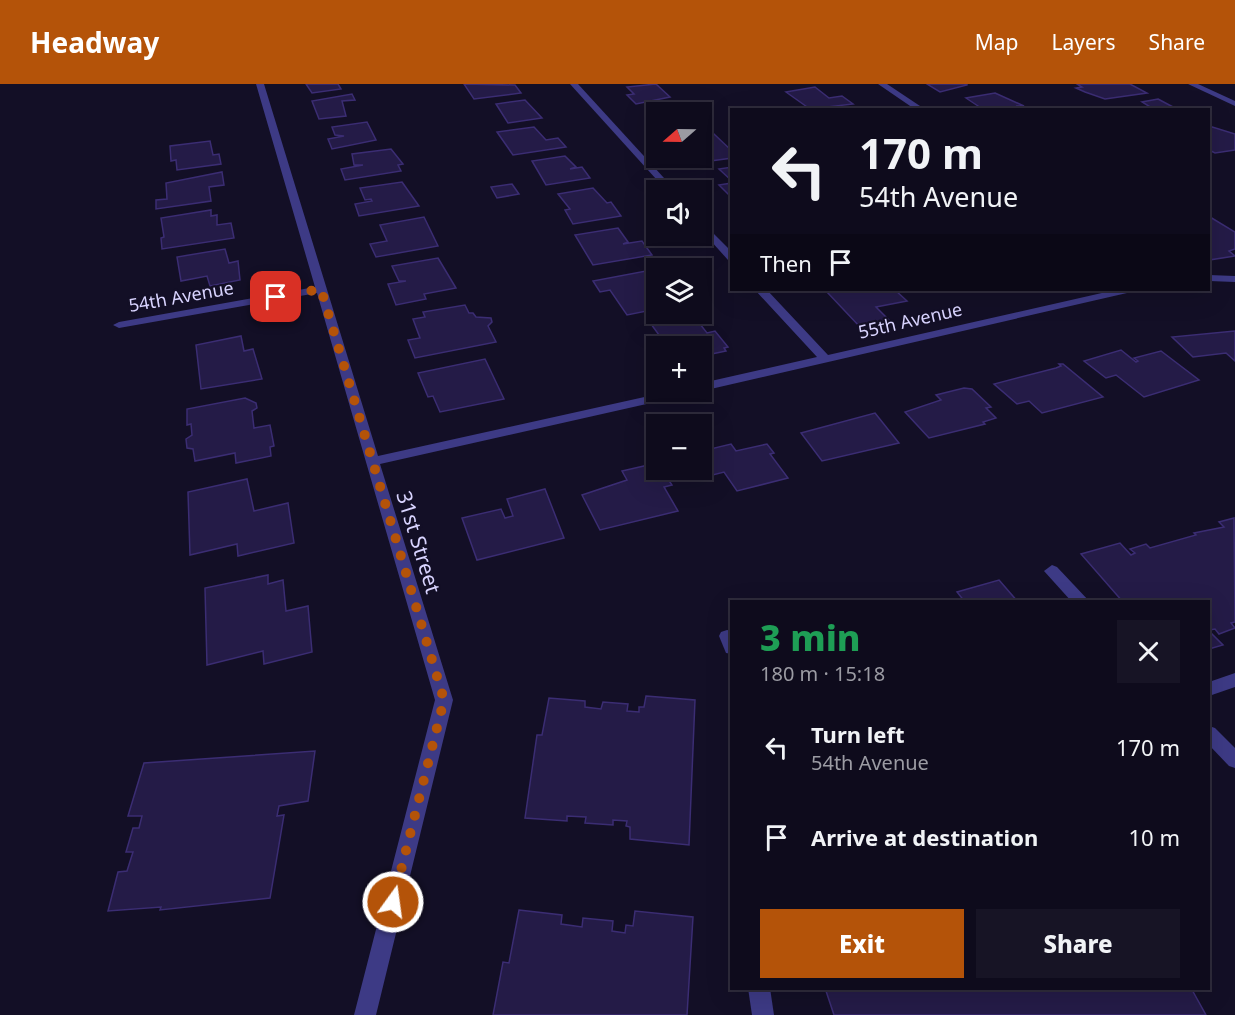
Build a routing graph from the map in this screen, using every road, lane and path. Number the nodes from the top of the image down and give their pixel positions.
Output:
1 (260, 84) edge
2 (573, 84) edge
3 (882, 84) edge
4 (1192, 84) edge
5 (1235, 104) edge
6 (919, 108) edge
7 (662, 180) edge
8 (712, 236) edge
9 (730, 256) edge
10 (1210, 278) edge
11 (1235, 279) edge
12 (321, 289) junction
13 (762, 291) edge
14 (1123, 291) edge
15 (118, 325) dead end
16 (825, 359) junction
17 (712, 385) edge
18 (646, 400) edge
19 (373, 461) junction
20 (1052, 571) dead end
21 (1080, 600) edge
22 (1235, 680) edge
23 (1210, 689) edge
24 (1210, 734) edge
25 (1235, 760) edge
26 (759, 990) edge
27 (365, 1015) edge
28 (763, 1015) edge

1 - 12 street, 31st Street
2 - 7 street
3 - 6 street
4 - 5 street
8 - 9 street
10 - 11 street
12 - 15 street, 54th Avenue
12 - 19 street, 31st Street
13 - 16 street
14 - 16 street, 55th Avenue
16 - 17 street, 55th Avenue
18 - 19 street
19 - 27 street, 31st Street
20 - 21 street
22 - 23 street
24 - 25 street
26 - 28 street

